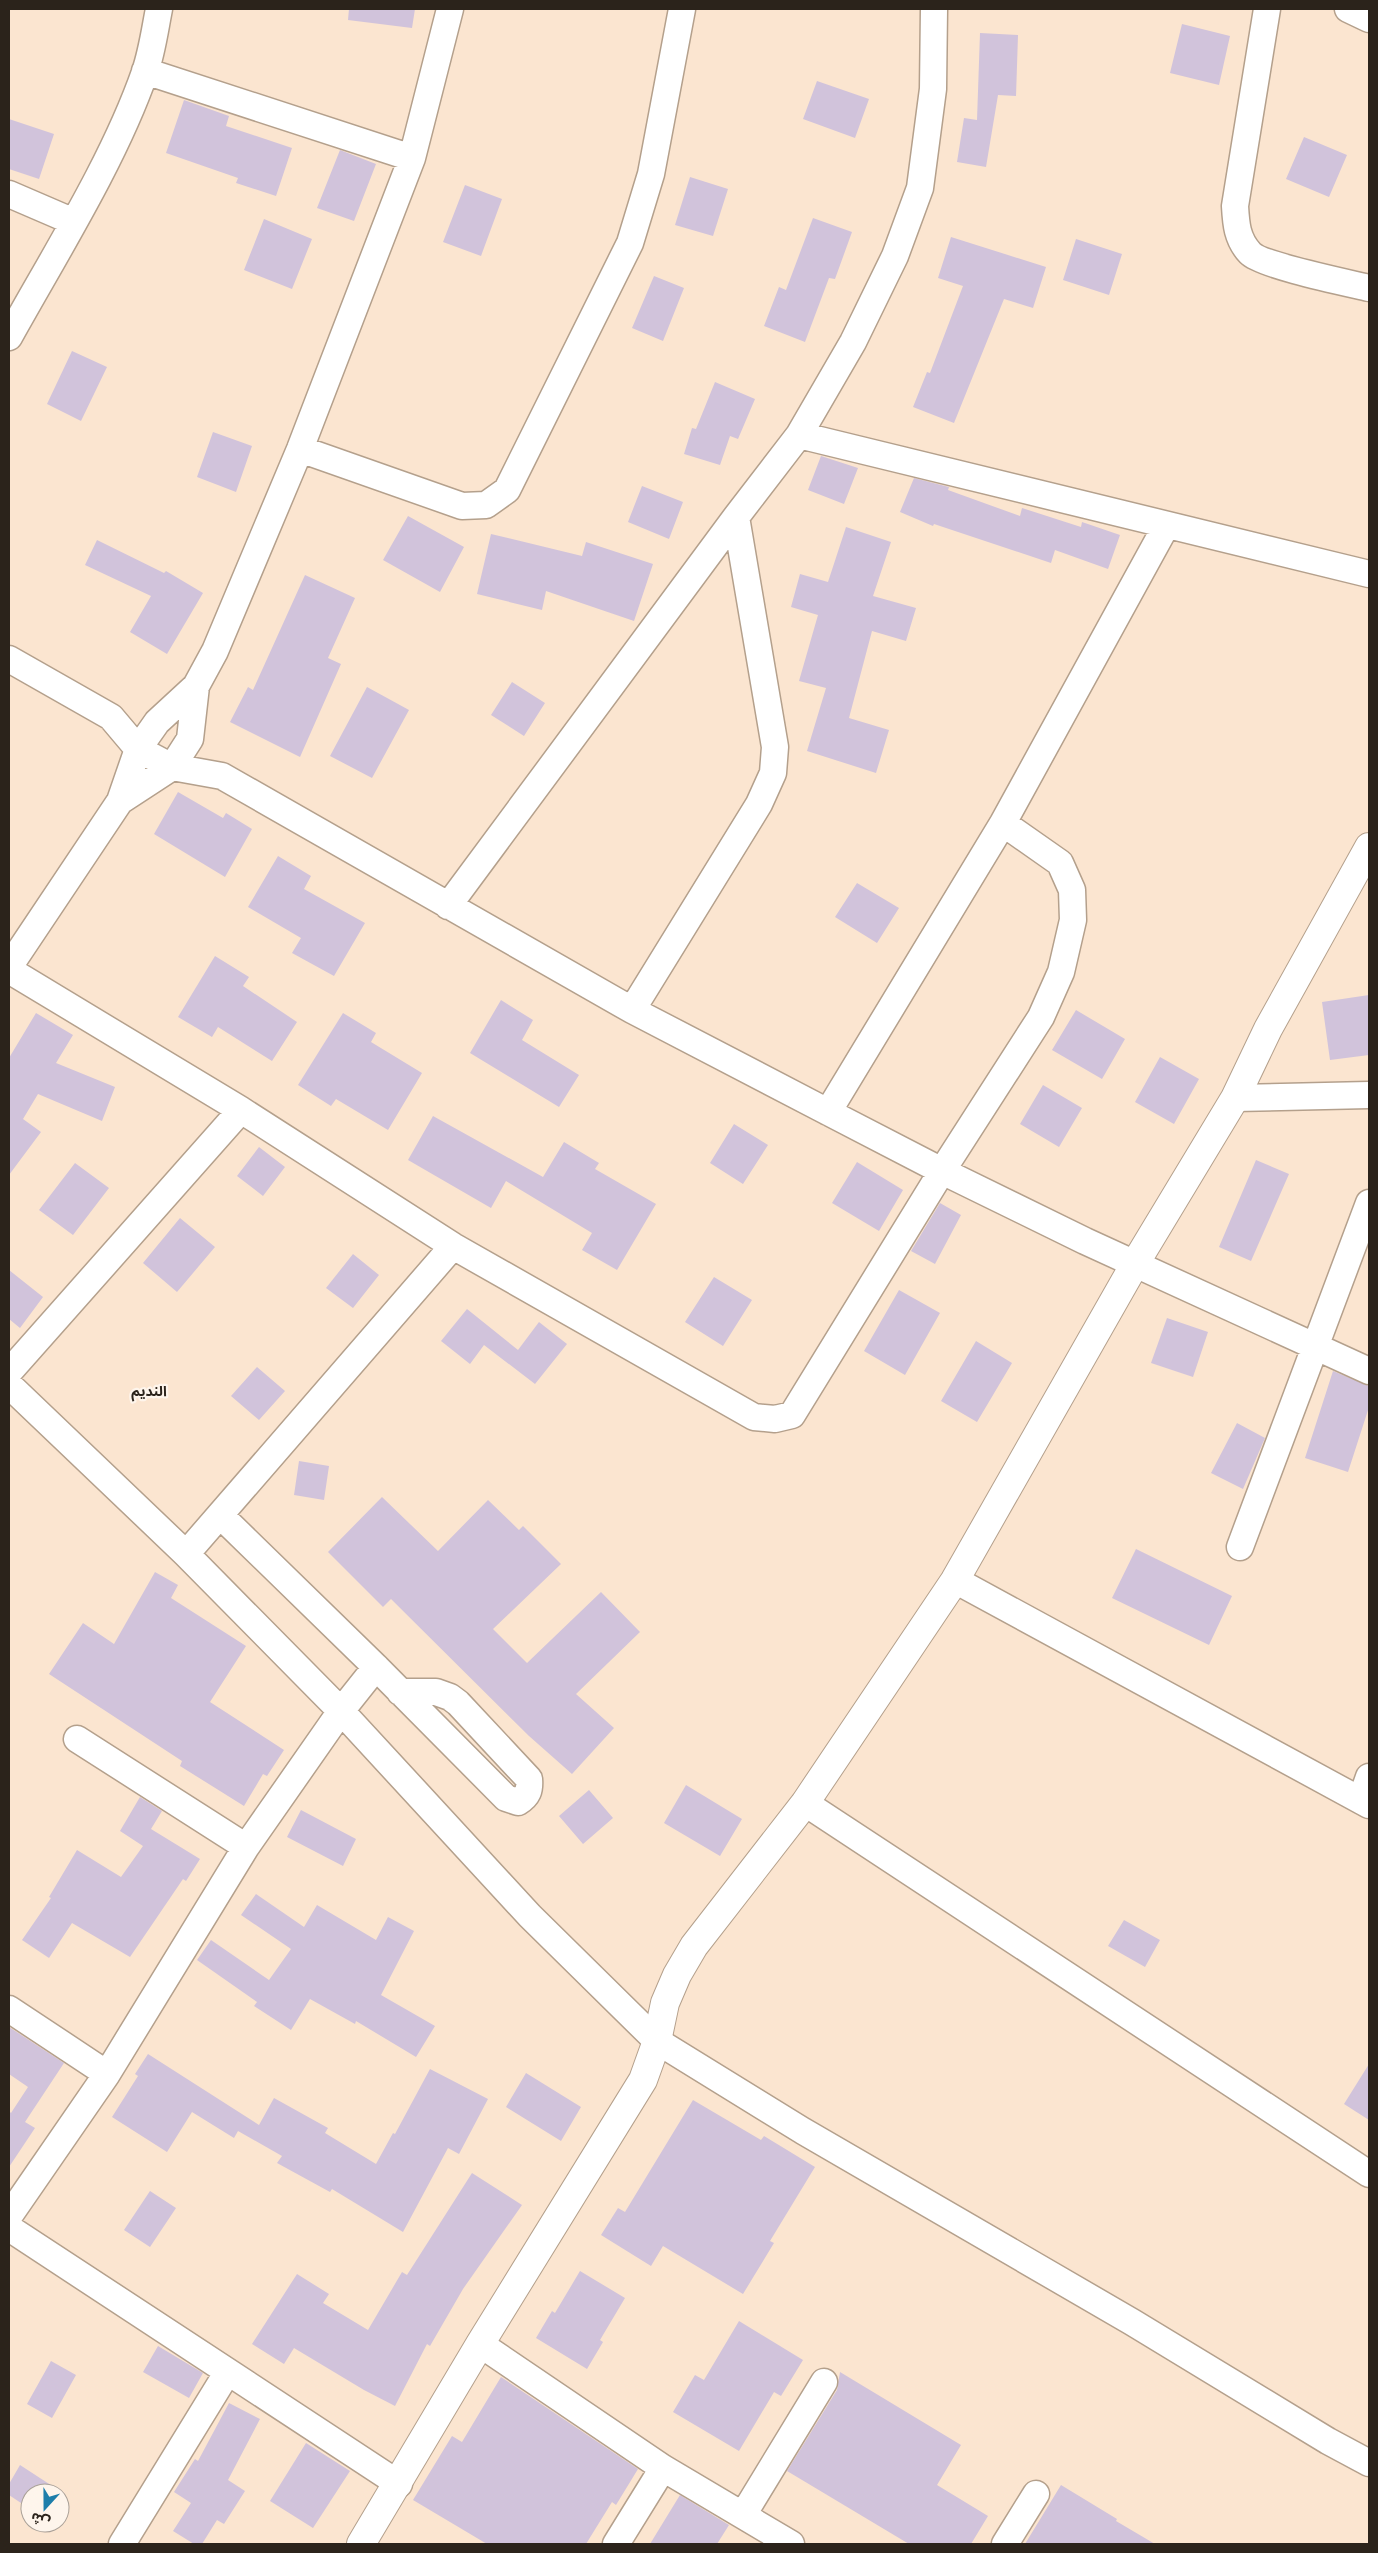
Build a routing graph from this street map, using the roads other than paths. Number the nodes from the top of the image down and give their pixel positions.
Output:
1 (159, 9) edge
2 (450, 9) edge
3 (682, 9) edge
4 (934, 9) edge
5 (1267, 9) edge
6 (1348, 9) edge
7 (1369, 19) edge
8 (145, 71) junction
9 (412, 158) junction
10 (9, 194) edge
11 (74, 222) junction
12 (1369, 288) edge
13 (9, 337) edge
14 (799, 435) junction
15 (300, 449) junction
16 (736, 517) junction
17 (1166, 526) junction
18 (1369, 574) edge
19 (9, 659) edge
20 (196, 686) junction
21 (111, 717) junction
22 (157, 722) junction
23 (190, 739) junction
24 (138, 749) junction
25 (172, 766) junction
26 (222, 776) junction
27 (120, 801) junction
28 (1003, 823) junction
29 (1369, 847) edge
30 (448, 906) junction
31 (9, 969) edge
32 (632, 1010) junction
33 (1369, 1095) edge
34 (1235, 1098) junction
35 (241, 1110) junction
36 (828, 1112) junction
37 (942, 1171) junction
38 (1369, 1203) edge
39 (453, 1246) junction
40 (1136, 1262) junction
41 (1314, 1347) junction
42 (1369, 1371) edge
43 (9, 1372) edge
44 (9, 1386) edge
45 (220, 1515) junction
46 (1240, 1547) dead end
47 (186, 1554) junction
48 (955, 1580) junction
49 (376, 1667) junction
50 (400, 1692) junction
51 (341, 1711) junction
52 (77, 1739) dead end
53 (1366, 1794) edge
54 (805, 1803) junction
55 (246, 1847) junction
56 (9, 2009) edge
57 (657, 2041) junction
58 (107, 2074) junction
59 (1369, 2174) edge
60 (9, 2216) edge
61 (9, 2228) edge
62 (480, 2344) junction
63 (227, 2373) junction
64 (824, 2382) dead end
65 (1369, 2463) edge
66 (663, 2468) junction
67 (399, 2484) junction
68 (1036, 2494) dead end
69 (743, 2515) junction
70 (122, 2544) edge
71 (361, 2544) edge
72 (616, 2544) edge
73 (791, 2544) edge
74 (1005, 2544) edge

1 - 8 street
2 - 9 street
3 - 15 street
4 - 14 street
5 - 12 street
6 - 7 street
8 - 9 street
8 - 11 street
9 - 15 street
10 - 11 street
11 - 13 street
14 - 16 street
14 - 17 street
15 - 20 street
16 - 30 street
16 - 32 street
17 - 18 street
17 - 28 street
19 - 21 street
20 - 22 street
20 - 23 street
21 - 22 street
21 - 24 street
22 - 23 street
22 - 24 street
23 - 25 street
23 - 26 street
24 - 25 street
24 - 27 street
25 - 26 street
25 - 27 street
26 - 30 street
27 - 31 street
28 - 36 street
28 - 37 street
29 - 34 main road
30 - 32 street
31 - 35 street
32 - 36 street
33 - 34 street
34 - 40 main road
35 - 39 street
35 - 43 street
36 - 37 street
37 - 39 street
37 - 40 street
38 - 41 street
39 - 45 street
40 - 41 street
40 - 48 main road
41 - 42 street
41 - 46 street
44 - 47 street
45 - 47 street
45 - 49 street
47 - 51 street
48 - 53 street
48 - 54 main road
49 - 50 street
49 - 51 street
50 - 50 street
51 - 55 street
51 - 57 street
52 - 55 street
54 - 57 main road
54 - 59 street
55 - 58 street
56 - 58 street
57 - 62 main road
57 - 65 street
58 - 60 street
61 - 63 street
62 - 66 street
62 - 67 main road
63 - 67 street
63 - 70 street
64 - 69 street
66 - 69 street
66 - 72 street
67 - 71 main road
68 - 74 street
69 - 73 street

